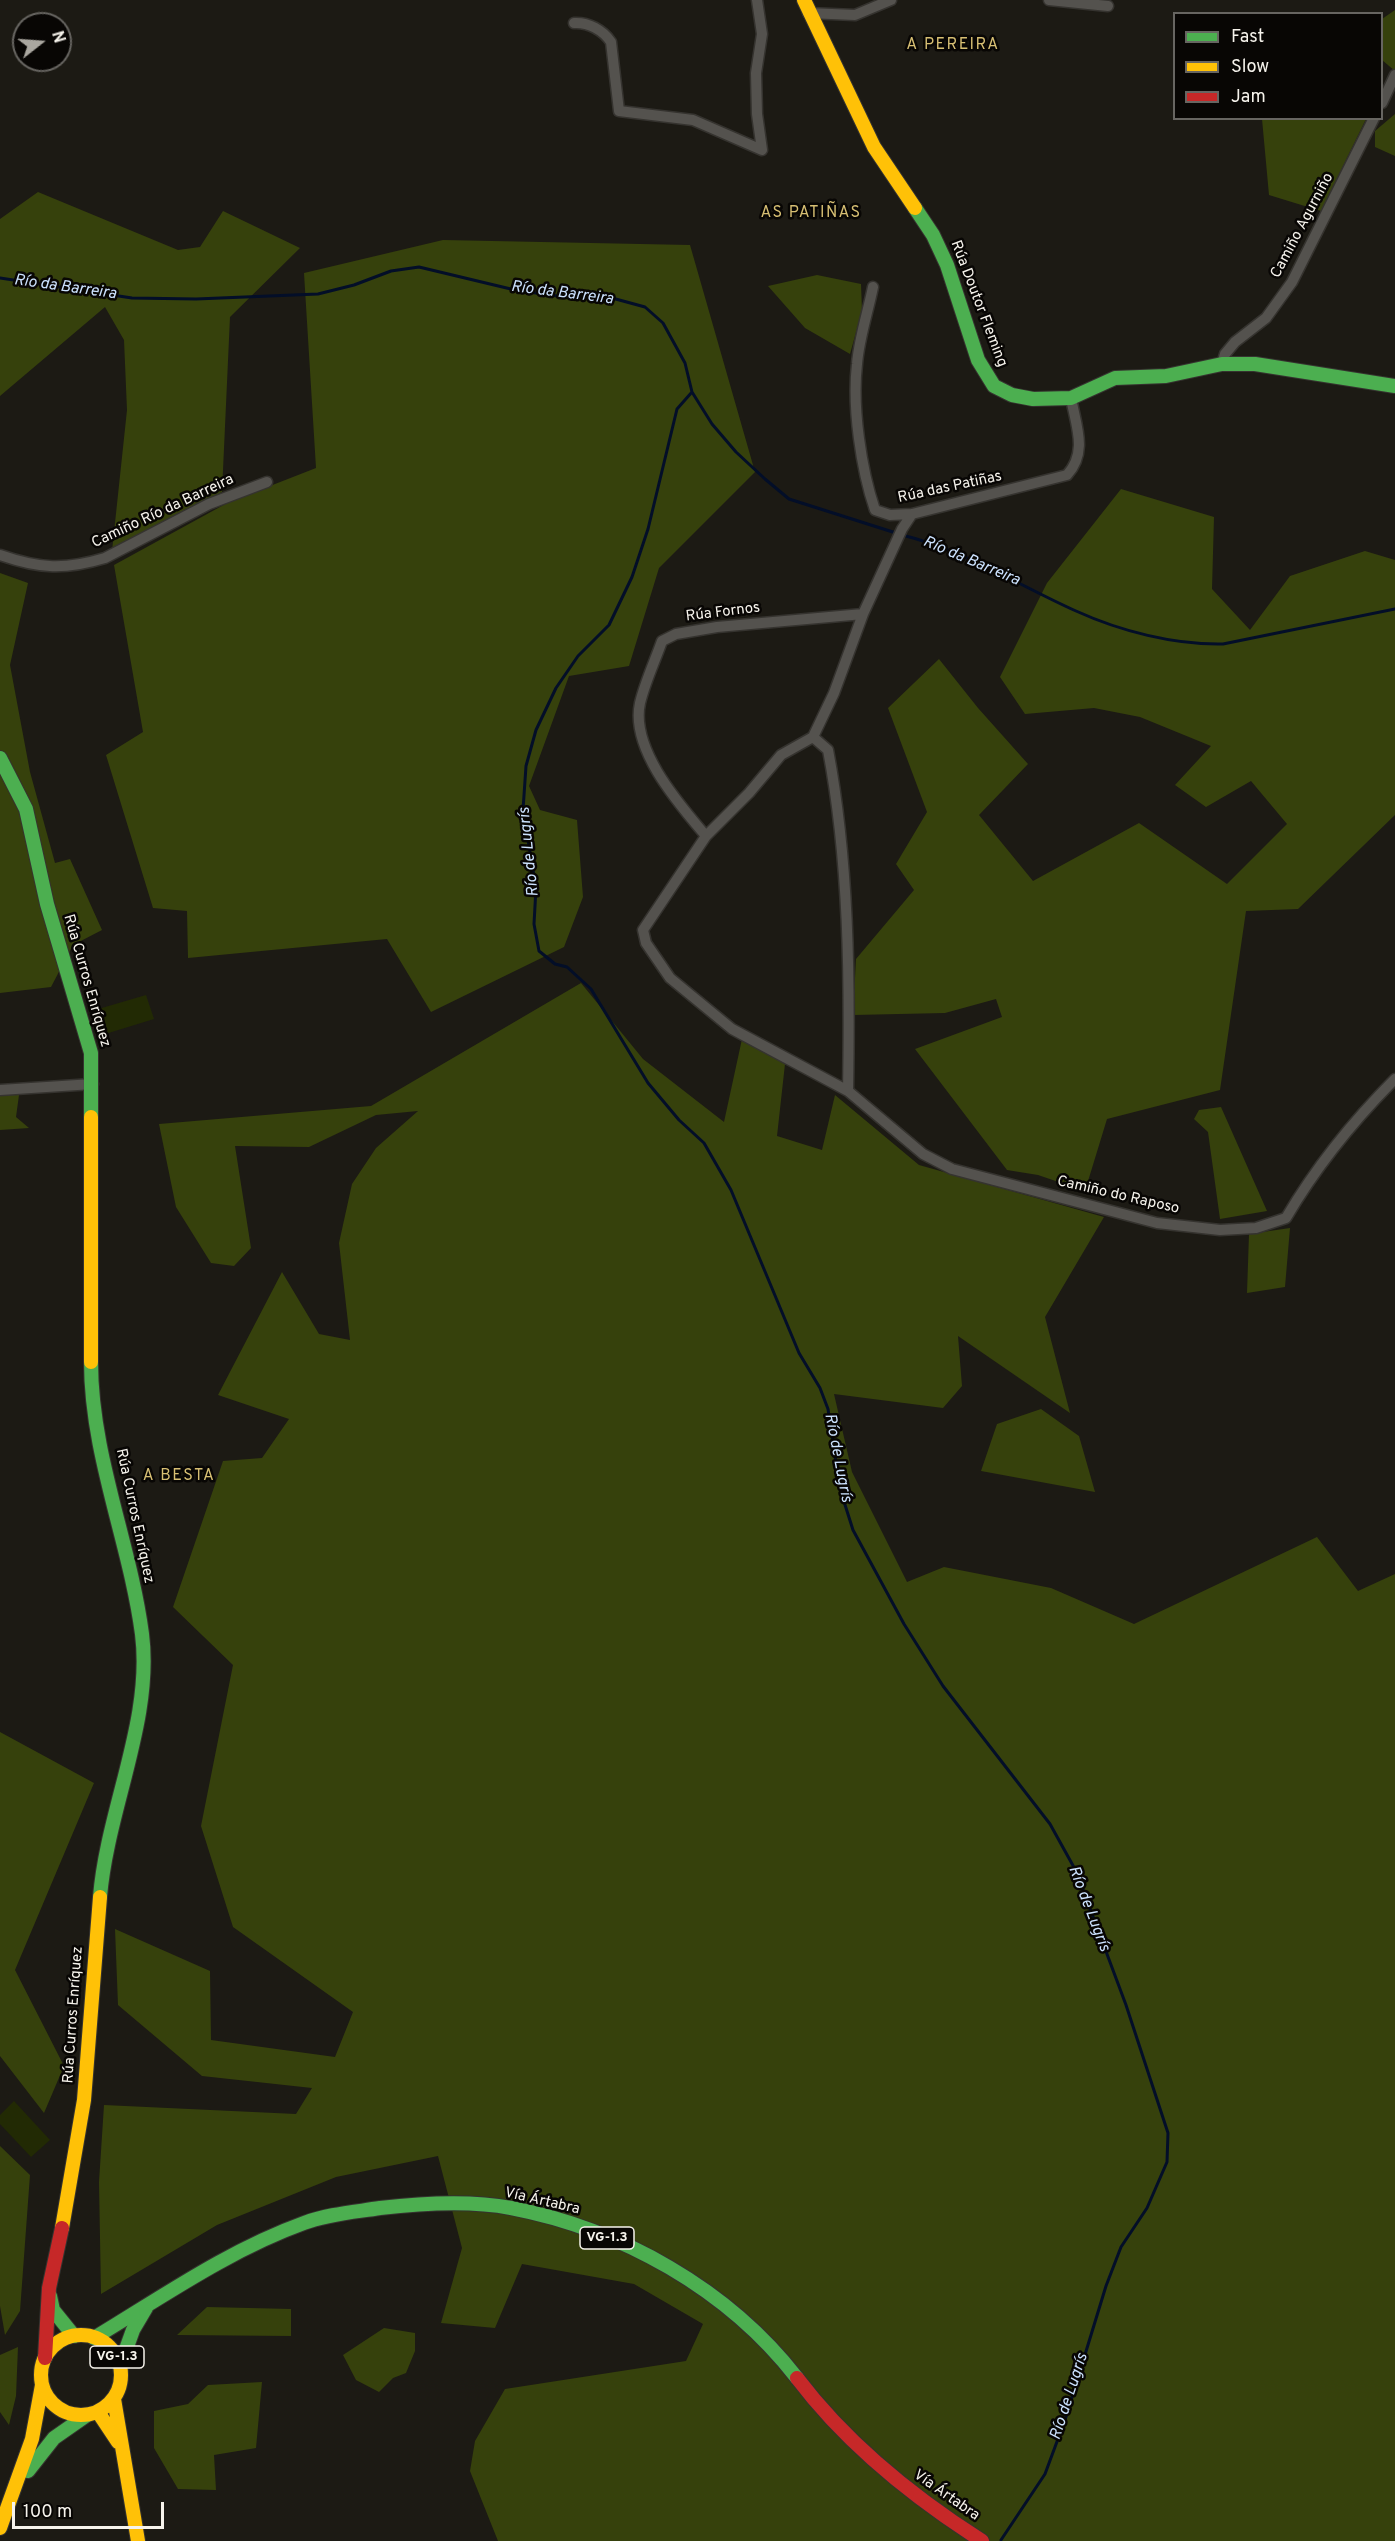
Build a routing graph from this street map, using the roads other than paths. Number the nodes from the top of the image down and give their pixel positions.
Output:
1 (757, 0) edge
2 (891, 0) edge
3 (1049, 0) edge
4 (1108, 6) dead end
5 (806, 7) edge
6 (574, 23) dead end
7 (1395, 75) edge
8 (1383, 101) edge
9 (1373, 120) edge
10 (873, 287) dead end
11 (1222, 364) junction
12 (1395, 386) edge
13 (1071, 398) junction
14 (267, 482) dead end
15 (912, 514) junction
16 (0, 555) edge
17 (863, 614) junction
18 (813, 737) junction
19 (0, 758) edge
20 (706, 836) junction
21 (1395, 1078) edge
22 (93, 1084) junction
23 (0, 1090) edge
24 (848, 1091) junction
25 (49, 2288) junction
26 (147, 2305) junction
27 (74, 2336) junction
28 (94, 2338) junction
29 (45, 2358) junction
30 (120, 2366) junction
31 (42, 2383) junction
32 (114, 2398) junction
33 (93, 2413) junction
34 (123, 2450) junction
35 (11, 2496) junction
36 (0, 2528) edge
37 (138, 2541) edge
38 (982, 2541) edge

1 - 6 street
2 - 5 street
3 - 4 street
5 - 13 main road, Rúa Doutor Fleming
7 - 8 street
9 - 11 street, Camiño Agurniño
10 - 15 street, Rúa das Patiñas
11 - 12 main road, Rúa Doutor Fleming
11 - 13 main road, Rúa Doutor Fleming
13 - 15 street, Rúa das Patiñas
14 - 16 street, Camiño Río da Barreira
15 - 17 street
17 - 18 street
17 - 20 street, Rúa Fornos
18 - 20 street
18 - 24 street
19 - 22 main road, Rúa Curros Enríquez
20 - 24 street
21 - 24 street, Camiño do Raposo
22 - 23 street
22 - 25 main road, Rúa Curros Enríquez
25 - 27 main road, Rúa Curros Enríquez
25 - 29 main road, Rúa Curros Enríquez
26 - 28 main road, Vía Ártabra / VG-1.3
26 - 30 main road, VG-1.3
26 - 38 main road, Vía Ártabra / VG-1.3
27 - 28 main road, VG-1.3
27 - 29 main road, VG-1.3
28 - 30 main road, VG-1.3
29 - 31 main road
30 - 32 main road, VG-1.3
31 - 33 main road
31 - 35 main road
32 - 33 main road
32 - 34 main road
33 - 34 main road
33 - 35 main road
34 - 37 main road
35 - 36 main road

